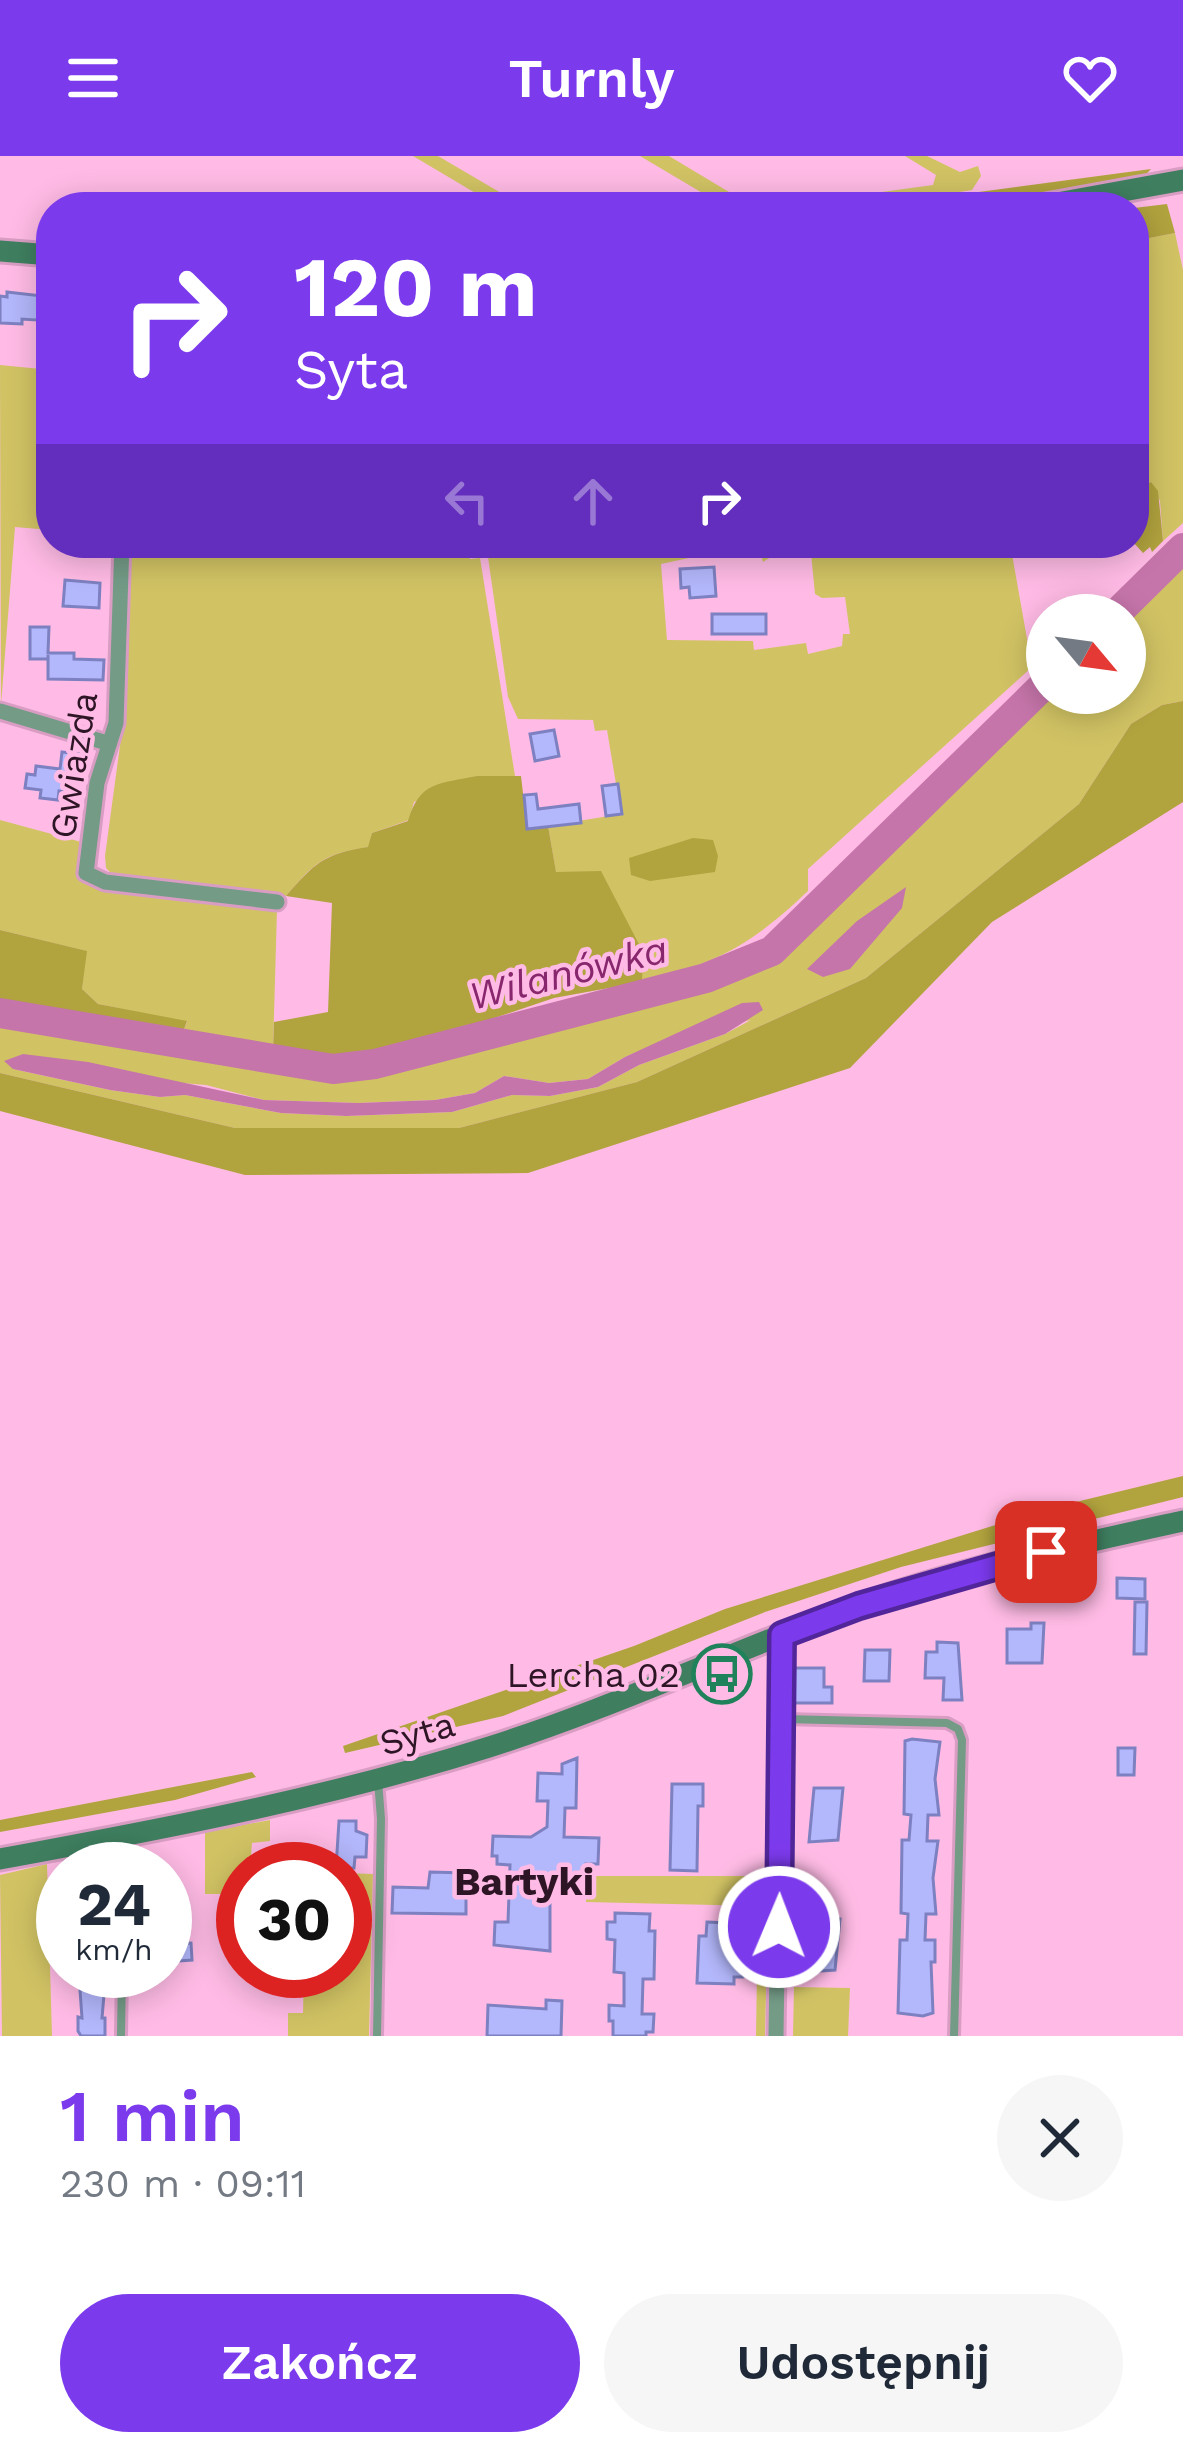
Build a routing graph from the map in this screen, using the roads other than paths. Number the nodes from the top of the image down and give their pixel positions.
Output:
1 (1183, 180) edge
2 (1117, 192) edge
3 (0, 251) edge
4 (36, 254) edge
5 (122, 558) edge
6 (0, 711) edge
7 (107, 743) junction
8 (277, 902) dead end
9 (1183, 1521) edge
10 (782, 1635) junction
11 (784, 1719) junction
12 (378, 1779) junction
13 (122, 1837) junction
14 (122, 1842) edge
15 (0, 1859) edge
16 (122, 1998) edge
17 (122, 2036) edge
18 (377, 2036) edge
19 (776, 2036) edge
20 (955, 2036) edge

1 - 2 street
3 - 4 street
5 - 7 street, Gwiazda
6 - 7 street
7 - 8 street, Gwiazda
9 - 10 street, Syta
10 - 11 street
10 - 12 street, Syta
11 - 19 street
11 - 20 lane
12 - 13 street, Syta
12 - 18 lane
13 - 14 lane
13 - 15 street, Syta
16 - 17 lane

